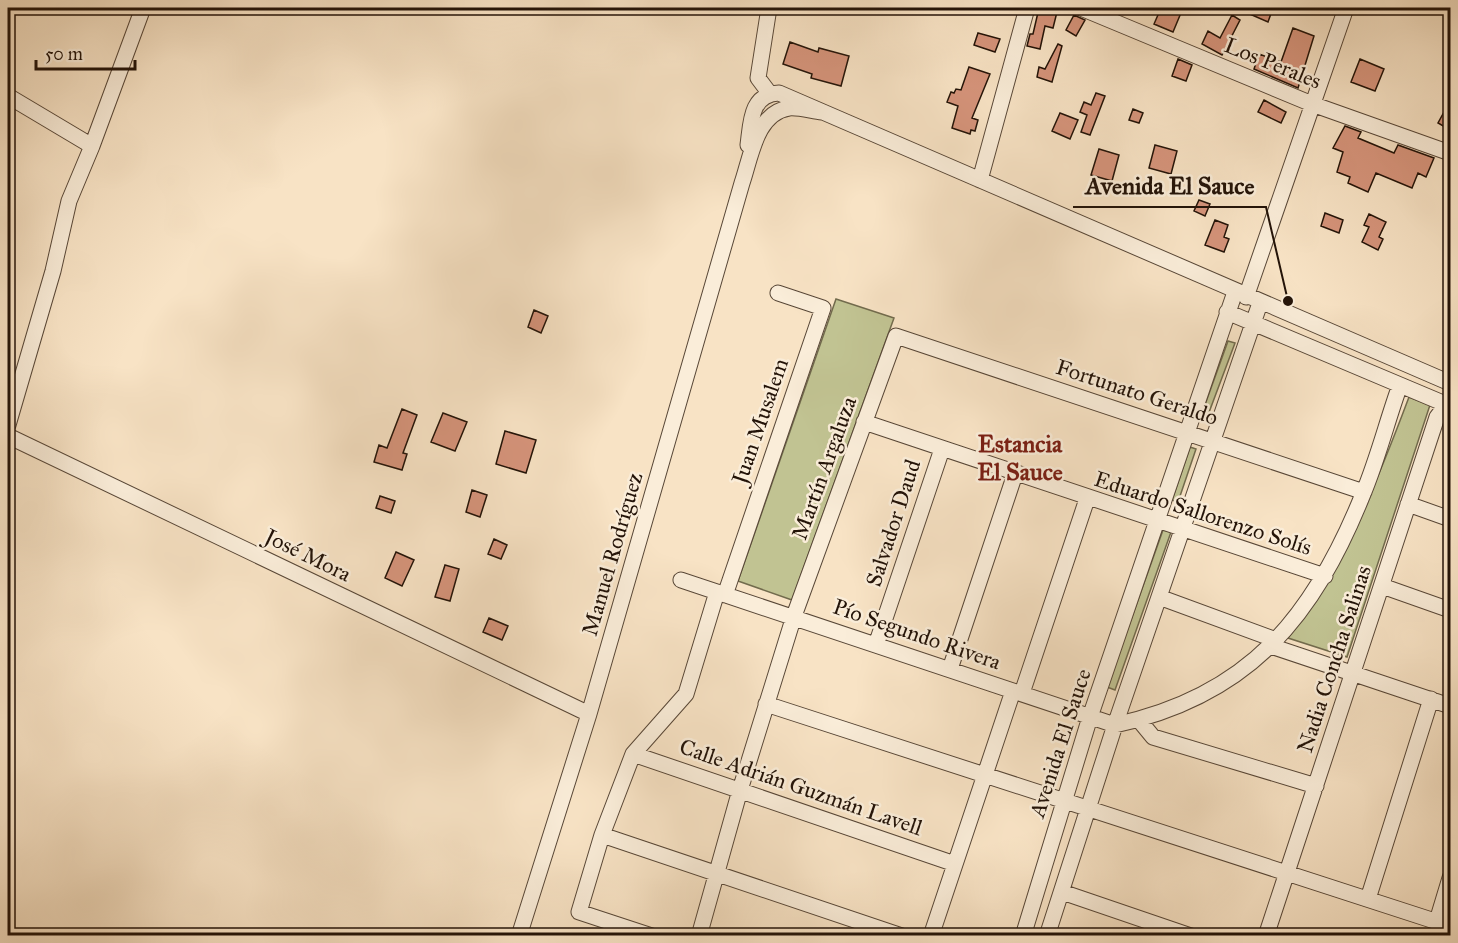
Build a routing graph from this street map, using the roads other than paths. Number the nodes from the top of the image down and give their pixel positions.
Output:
1 (143, 8) edge
2 (769, 8) edge
3 (1027, 8) edge
4 (1081, 8) edge
5 (1346, 8) edge
6 (770, 94) junction
7 (8, 96) edge
8 (1312, 104) junction
9 (822, 112) junction
10 (93, 146) junction
11 (1450, 153) edge
12 (980, 180) junction
13 (742, 183) junction
14 (778, 293) dead end
15 (1247, 297) junction
16 (1227, 312) junction
17 (1253, 322) junction
18 (896, 336) joint
19 (1450, 383) edge
20 (1400, 385) junction
21 (1450, 404) edge
22 (864, 423) junction
23 (8, 425) edge
24 (1187, 432) junction
25 (8, 436) edge
26 (1212, 441) junction
27 (942, 449) junction
28 (1015, 474) junction
29 (1364, 492) junction
30 (1087, 499) junction
31 (1408, 504) junction
32 (1450, 519) edge
33 (1158, 522) junction
34 (1183, 529) junction
35 (1324, 576) junction
36 (681, 580) dead end
37 (1382, 586) junction
38 (721, 593) junction
39 (1159, 597) junction
40 (1450, 610) edge
41 (794, 616) junction
42 (1274, 643) junction
43 (876, 645) junction
44 (950, 669) junction
45 (1354, 673) junction
46 (1018, 692) junction
47 (1431, 699) junction
48 (766, 704) junction
49 (1450, 706) edge
50 (589, 714) junction
51 (1090, 717) junction
52 (1139, 720) junction
53 (1115, 725) junction
54 (633, 754) junction
55 (985, 775) junction
56 (1316, 786) junction
57 (740, 790) junction
58 (1064, 801) junction
59 (1089, 808) junction
60 (602, 835) junction
61 (955, 864) junction
62 (717, 873) junction
63 (1287, 873) junction
64 (1450, 878) edge
65 (1062, 892) junction
66 (1368, 899) junction
67 (1444, 924) edge
68 (519, 936) edge
69 (652, 936) edge
70 (699, 936) edge
71 (902, 936) edge
72 (931, 936) edge
73 (1023, 936) edge
74 (1047, 936) edge
75 (1191, 936) edge
76 (1266, 936) edge

1 - 10 street
2 - 6 street
3 - 12 street
4 - 8 street, Los Perales
5 - 8 street, Avenida El Sauce
6 - 9 street
6 - 13 street, Manuel Rodríguez
7 - 10 street
8 - 11 street, Los Perales
8 - 15 street, Avenida El Sauce
9 - 12 street
9 - 13 street, Manuel Rodríguez
10 - 23 street
12 - 15 street
13 - 50 street, Manuel Rodríguez
14 - 38 street, Juan Musalem
15 - 16 street, Avenida El Sauce
15 - 17 street, Avenida El Sauce
15 - 19 street
16 - 17 street
16 - 24 street, Avenida El Sauce
17 - 20 street
17 - 26 street, Avenida El Sauce
18 - 22 street, Martín Argaluza
18 - 24 street, Fortunato Geraldo
20 - 21 street
20 - 29 street, Pío Segundo Rivera
21 - 31 street, Nadia Concha Salinas
22 - 27 street, Eduardo Sallorenzo Solís
22 - 41 street, Martín Argaluza
24 - 26 street, Fortunato Geraldo
24 - 33 street, Avenida El Sauce
25 - 50 street, José Mora
26 - 29 street, Fortunato Geraldo
26 - 34 street, Avenida El Sauce
27 - 28 street, Eduardo Sallorenzo Solís
27 - 43 street, Salvador Daud
28 - 30 street, Eduardo Sallorenzo Solís
28 - 44 street
29 - 35 street, Pío Segundo Rivera
30 - 33 street, Eduardo Sallorenzo Solís
30 - 46 street
31 - 32 street
31 - 37 street, Nadia Concha Salinas
33 - 34 street, Eduardo Sallorenzo Solís
33 - 51 street, Avenida El Sauce
34 - 35 street, Eduardo Sallorenzo Solís
34 - 39 street, Avenida El Sauce
35 - 42 street, Pío Segundo Rivera
36 - 38 street, Pío Segundo Rivera
37 - 40 street
37 - 45 street, Nadia Concha Salinas
38 - 41 street, Pío Segundo Rivera
38 - 54 street
39 - 42 street
39 - 53 street, Avenida El Sauce
41 - 43 street, Pío Segundo Rivera
41 - 48 street, Martín Argaluza
42 - 45 street
42 - 52 street, Pío Segundo Rivera
43 - 44 street, Pío Segundo Rivera
44 - 46 street, Pío Segundo Rivera
45 - 47 street
45 - 56 street, Nadia Concha Salinas
46 - 51 street, Pío Segundo Rivera
46 - 55 street
47 - 49 street
47 - 66 street
48 - 55 street
48 - 57 street, Martín Argaluza
50 - 68 street, Manuel Rodríguez
51 - 53 street, Pío Segundo Rivera
51 - 58 street, Avenida El Sauce
52 - 53 street, Pío Segundo Rivera
52 - 56 street
53 - 59 street, Avenida El Sauce
54 - 57 street, Calle Adrián Guzmán Lavell
54 - 60 street
55 - 58 street
55 - 61 street
56 - 63 street, Nadia Concha Salinas
57 - 61 street, Calle Adrián Guzmán Lavell
57 - 62 street, Martín Argaluza
58 - 59 street
58 - 73 street, Avenida El Sauce
59 - 63 street
59 - 65 street, Avenida El Sauce
60 - 62 street
60 - 69 street
61 - 72 street
62 - 70 street, Martín Argaluza
62 - 71 street
63 - 66 street
63 - 76 street, Nadia Concha Salinas
64 - 67 street
65 - 74 street, Avenida El Sauce
65 - 75 street
66 - 67 street

